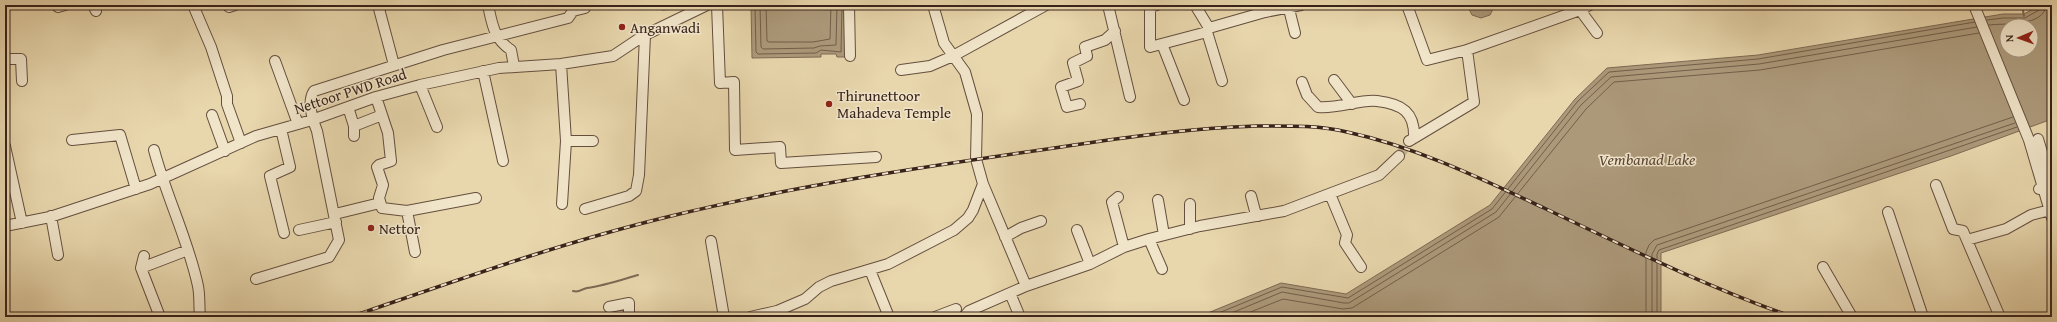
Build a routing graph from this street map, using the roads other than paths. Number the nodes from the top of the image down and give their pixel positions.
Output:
1 (193, 5) edge
2 (378, 5) edge
3 (488, 5) edge
4 (707, 5) edge
5 (717, 5) edge
6 (849, 5) edge
7 (933, 5) edge
8 (1046, 5) edge
9 (1108, 5) edge
10 (1195, 5) edge
11 (1301, 5) edge
12 (1590, 5) edge
13 (1974, 5) edge
14 (1154, 6) edge
15 (1288, 6) edge
16 (585, 8) dead end
17 (1263, 9) edge
18 (1405, 10) edge
19 (1580, 10) junction
20 (1208, 30) junction
21 (1115, 31) junction
22 (1295, 33) dead end
23 (1597, 33) dead end
24 (645, 35) junction
25 (496, 36) junction
26 (1162, 44) junction
27 (1467, 50) junction
28 (850, 56) dead end
29 (953, 56) junction
30 (5, 59) edge
31 (275, 61) dead end
32 (561, 64) junction
33 (394, 65) junction
34 (514, 66) junction
35 (901, 70) dead end
36 (483, 71) junction
37 (1334, 80) dead end
38 (22, 81) dead end
39 (1222, 81) dead end
40 (1302, 82) dead end
41 (420, 85) junction
42 (376, 97) junction
43 (1130, 97) dead end
44 (1184, 100) dead end
45 (1080, 104) dead end
46 (1352, 104) junction
47 (348, 107) junction
48 (212, 115) dead end
49 (382, 115) junction
50 (312, 120) junction
51 (298, 124) junction
52 (437, 127) dead end
53 (281, 129) junction
54 (72, 140) dead end
55 (2031, 140) junction
56 (566, 141) junction
57 (593, 141) dead end
58 (242, 142) junction
59 (5, 146) edge
60 (154, 150) dead end
61 (225, 150) junction
62 (1400, 156) tunnel mouth
63 (876, 157) dead end
64 (503, 161) dead end
65 (161, 180) junction
66 (982, 184) junction
67 (1936, 185) dead end
68 (136, 189) junction
69 (1330, 194) junction
70 (2047, 195) edge
71 (1251, 196) dead end
72 (1118, 197) dead end
73 (476, 198) dead end
74 (1158, 200) dead end
75 (380, 203) junction
76 (562, 204) dead end
77 (1190, 204) dead end
78 (585, 209) dead end
79 (407, 211) junction
80 (1888, 212) dead end
81 (2051, 214) edge
82 (51, 216) junction
83 (1258, 216) junction
84 (335, 218) junction
85 (1041, 221) dead end
86 (22, 223) junction
87 (5, 226) edge
88 (1190, 229) junction
89 (299, 230) dead end
90 (1077, 230) dead end
91 (284, 233) dead end
92 (1164, 235) junction
93 (1005, 237) junction
94 (1149, 239) junction
95 (1967, 240) junction
96 (711, 241) dead end
97 (1124, 247) junction
98 (188, 250) junction
99 (415, 252) dead end
100 (58, 255) dead end
101 (144, 256) dead end
102 (1090, 264) junction
103 (1360, 267) dead end
104 (1823, 267) dead end
105 (141, 268) junction
106 (1162, 269) dead end
107 (870, 270) junction
108 (256, 279) dead end
109 (1026, 286) junction
110 (1010, 293) junction
111 (609, 307) dead end
112 (956, 309) dead end
113 (160, 317) edge
114 (200, 317) edge
115 (628, 317) edge
116 (724, 317) edge
117 (750, 317) edge
118 (889, 317) edge
119 (935, 317) edge
120 (964, 317) edge
121 (1020, 317) edge
122 (1852, 317) edge
123 (1923, 317) edge
124 (2000, 317) edge

1 - 58 street
2 - 33 street
3 - 25 street
4 - 24 street, Nettoor PWD Road
5 - 63 street
6 - 28 street
7 - 29 street
8 - 29 street
9 - 21 street
10 - 20 street
11 - 15 street
12 - 19 street
13 - 55 street
14 - 26 street
15 - 17 street
15 - 22 street
16 - 25 street
17 - 20 street
18 - 27 street
19 - 23 street
19 - 27 street
20 - 26 street
20 - 39 street
21 - 43 street
21 - 45 street
24 - 32 street, Nettoor PWD Road
24 - 78 street
25 - 33 street
25 - 34 street
26 - 44 street
27 - 46 street
29 - 35 street
29 - 66 street
30 - 38 street
31 - 51 street
32 - 34 street, Nettoor PWD Road
32 - 56 street
33 - 50 street
34 - 36 street, Nettoor PWD Road
36 - 41 street, Nettoor PWD Road
36 - 64 street
37 - 46 street
40 - 46 street
41 - 42 street, Nettoor PWD Road
41 - 52 street
42 - 47 street, Nettoor PWD Road
42 - 49 street
47 - 49 street
47 - 50 street, Nettoor PWD Road
48 - 61 street
49 - 75 street
50 - 51 street, Nettoor PWD Road
50 - 84 street
51 - 53 street, Nettoor PWD Road
53 - 58 street, Nettoor PWD Road
53 - 91 street
54 - 68 street
55 - 70 street
55 - 70 street
56 - 57 street
56 - 76 street
58 - 61 street, Nettoor PWD Road
59 - 86 street
60 - 65 street
61 - 65 street, Nettoor PWD Road
62 - 69 street
65 - 68 street, Nettoor PWD Road
65 - 98 street
66 - 93 street
66 - 107 street
67 - 95 street
68 - 82 street, Nettoor PWD Road
69 - 83 street
69 - 103 street
70 - 81 street
71 - 83 street
72 - 97 street
73 - 79 street
74 - 92 street
75 - 79 street
75 - 84 street
77 - 88 street
79 - 99 street
80 - 123 street
81 - 95 street
82 - 86 street, Nettoor PWD Road
82 - 100 street
83 - 88 street
84 - 89 street
84 - 108 street
85 - 93 street
86 - 87 street, Nettoor PWD Road
88 - 92 street
90 - 102 street
92 - 94 street
93 - 109 street
94 - 97 street
94 - 106 street
95 - 124 street
96 - 116 street
97 - 102 street
98 - 105 street
98 - 114 street
101 - 105 street
102 - 109 street
104 - 122 street
105 - 113 street
107 - 117 street
107 - 118 street
109 - 110 street
110 - 120 street
110 - 121 street
111 - 115 street
112 - 119 street

